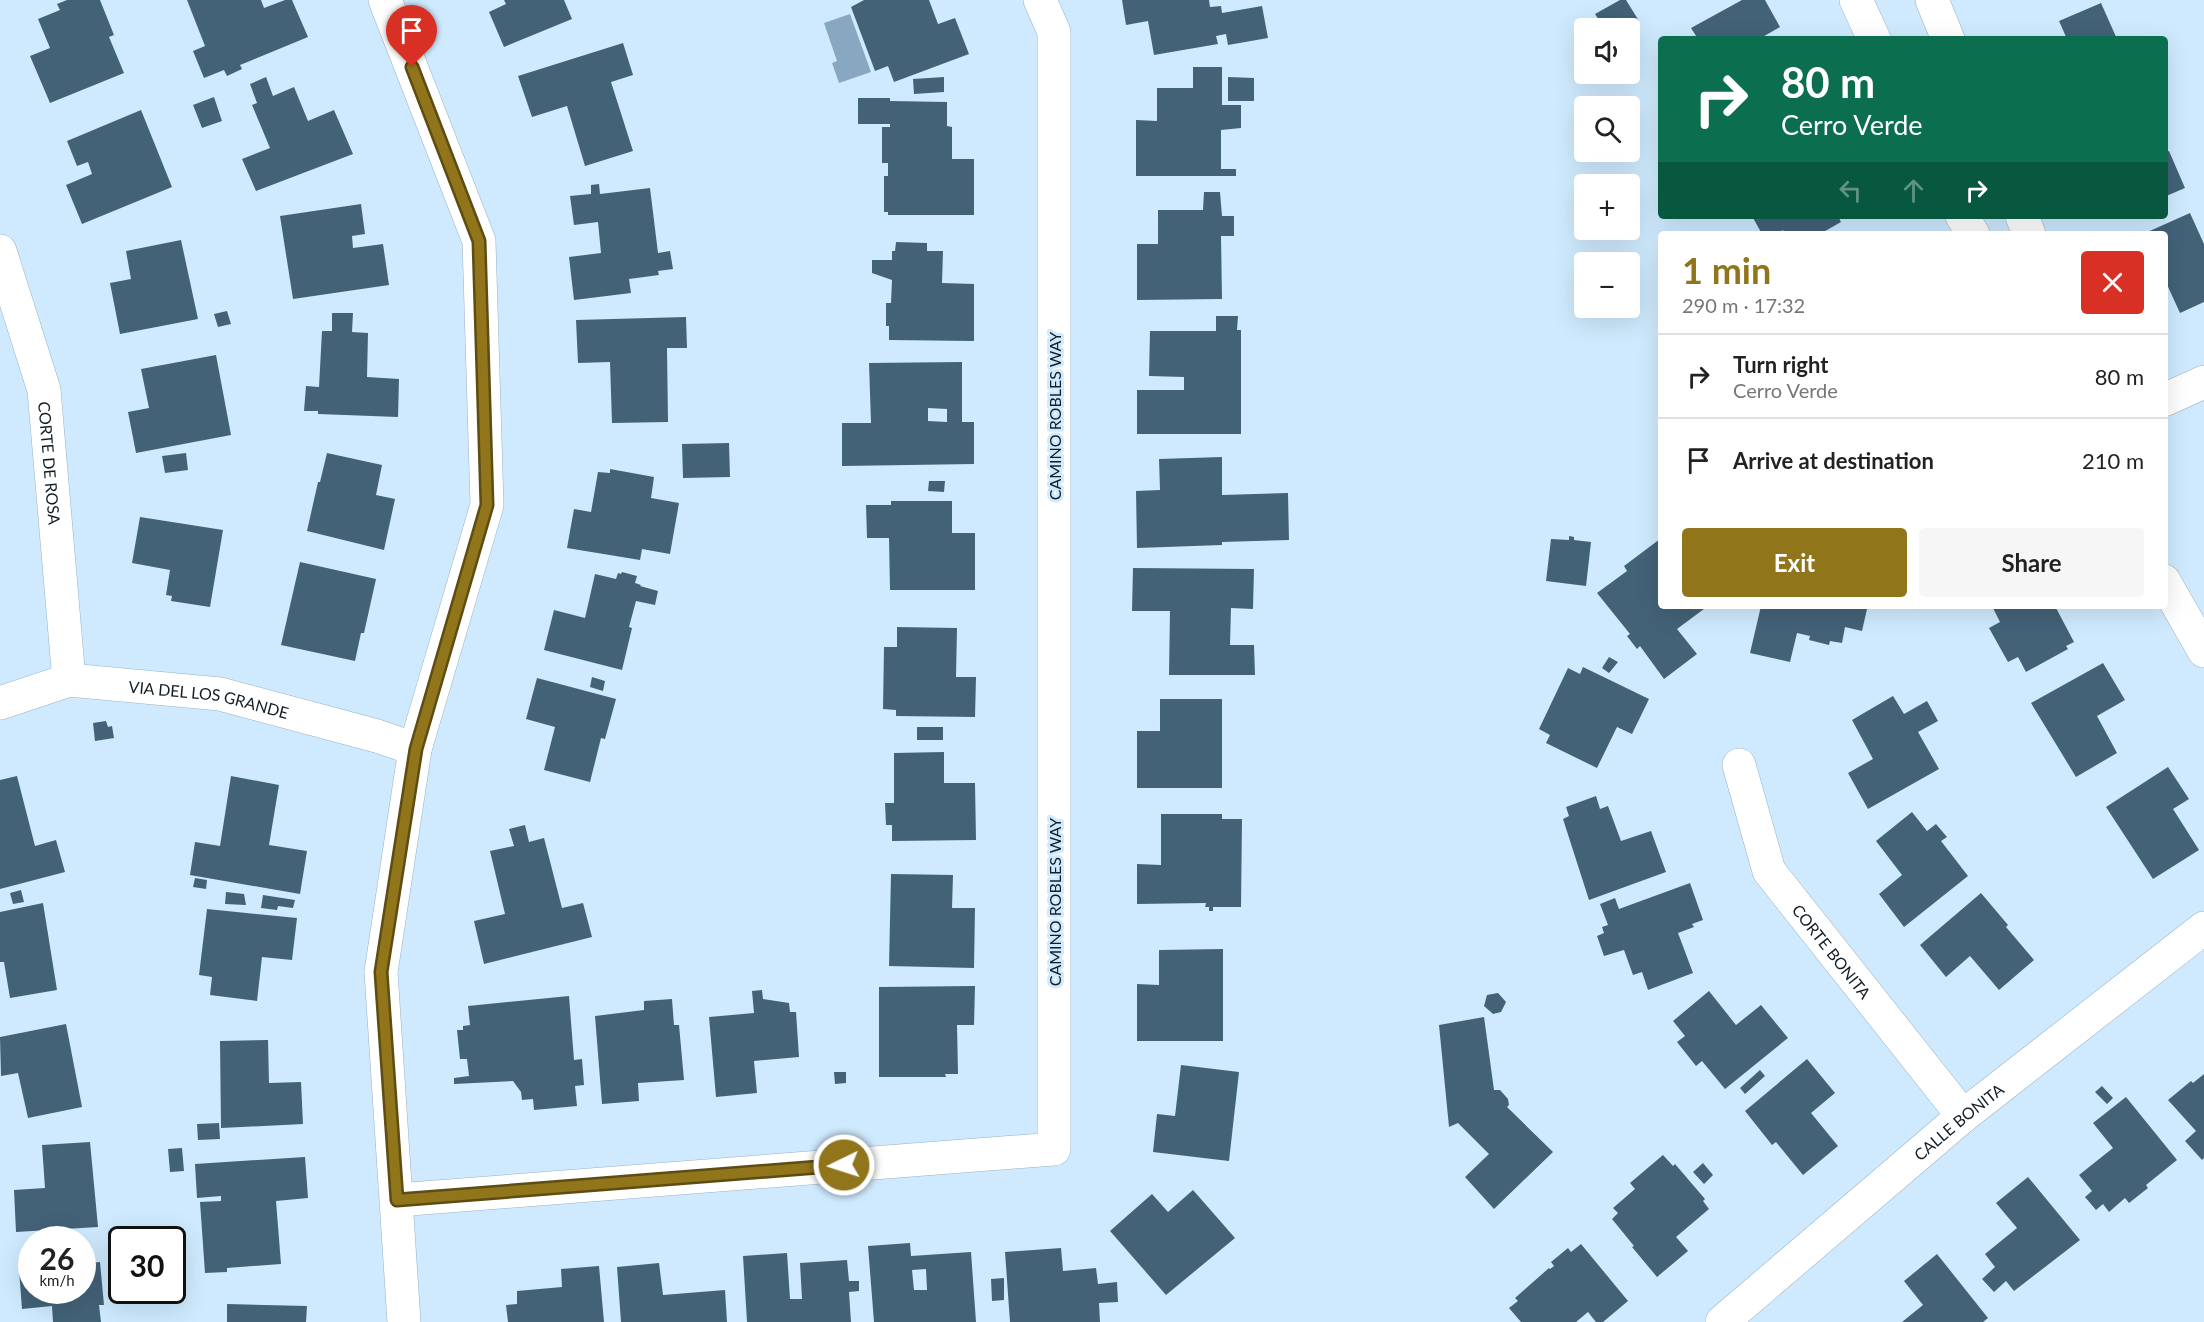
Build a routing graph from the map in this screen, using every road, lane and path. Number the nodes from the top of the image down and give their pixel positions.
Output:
1 (385, 0) edge
2 (1040, 0) edge
3 (1856, 0) edge
4 (1932, 0) edge
5 (1873, 36) edge
6 (1947, 36) edge
7 (0, 251) edge
8 (2204, 382) edge
9 (2168, 398) edge
10 (2168, 588) edge
11 (2204, 651) edge
12 (69, 680) junction
13 (0, 703) edge
14 (416, 749) junction
15 (1739, 765) dead end
16 (2204, 928) edge
17 (1963, 1116) junction
18 (397, 1200) junction
19 (404, 1322) edge
20 (1722, 1322) edge

1 - 14 street
2 - 18 street, CAMINO ROBLES WAY
3 - 5 street
4 - 6 street
7 - 12 street, CORTE DE ROSA
8 - 9 street
10 - 11 street
12 - 13 street, VIA DEL LOS GRANDE
12 - 14 street, VIA DEL LOS GRANDE
14 - 18 street
15 - 17 street, CORTE BONITA
16 - 17 street, CALLE BONITA
17 - 20 street, CALLE BONITA
18 - 19 street

